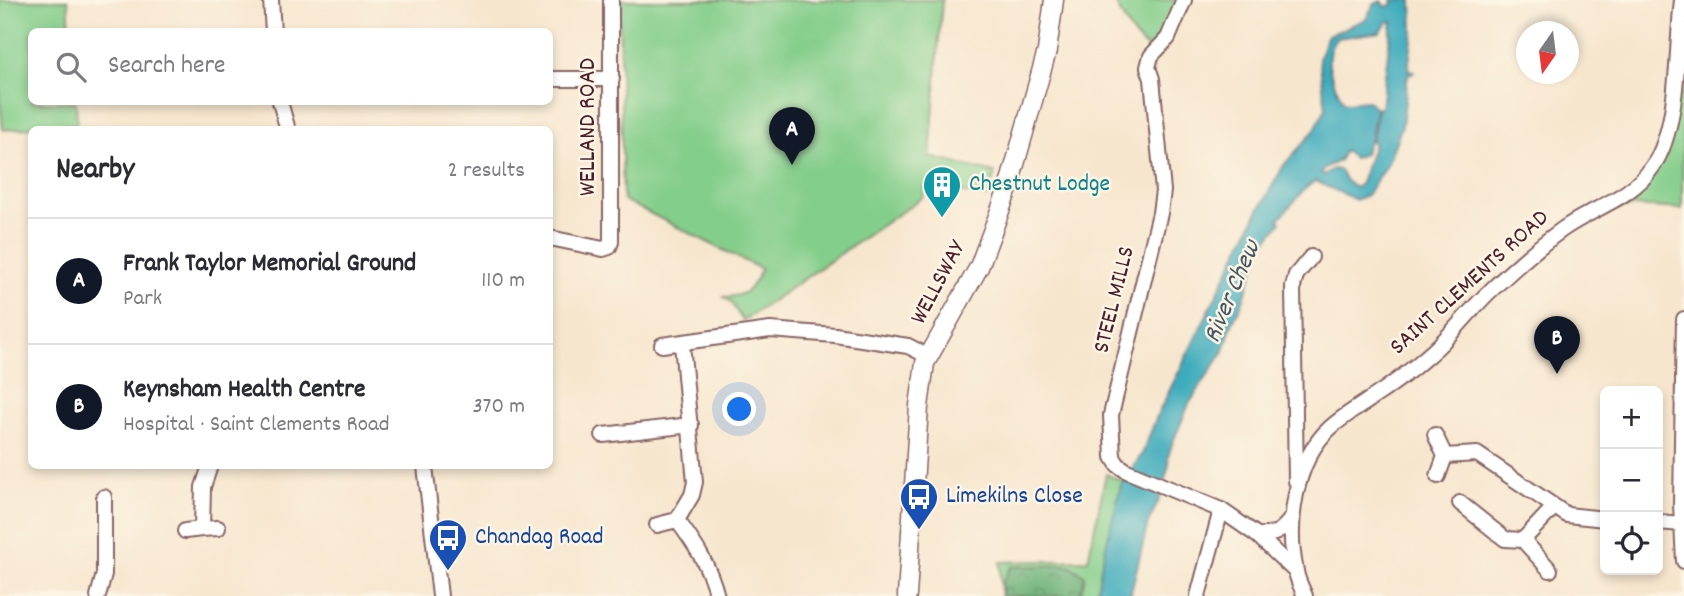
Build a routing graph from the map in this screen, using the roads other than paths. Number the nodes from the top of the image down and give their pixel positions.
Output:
1 (271, 0) edge
2 (611, 0) edge
3 (1054, 0) edge
4 (1184, 0) edge
5 (1682, 0) edge
6 (273, 28) edge
7 (553, 79) edge
8 (612, 79) junction
9 (281, 105) edge
10 (287, 126) edge
11 (553, 239) edge
12 (1311, 257) dead end
13 (1684, 319) edge
14 (682, 344) junction
15 (662, 345) dead end
16 (928, 356) junction
17 (691, 425) junction
18 (603, 435) dead end
19 (1435, 435) dead end
20 (1445, 456) junction
21 (209, 469) edge
22 (425, 469) edge
23 (1438, 475) dead end
24 (1296, 488) junction
25 (104, 497) dead end
26 (1460, 503) dead end
27 (1554, 507) junction
28 (1221, 510) junction
29 (1600, 518) edge
30 (1291, 519) junction
31 (677, 520) junction
32 (1663, 522) edge
33 (1682, 524) junction
34 (657, 525) dead end
35 (218, 528) dead end
36 (202, 529) junction
37 (185, 531) dead end
38 (1257, 535) junction
39 (1523, 540) junction
40 (1684, 561) edge
41 (1550, 570) dead end
42 (1296, 572) junction
43 (98, 596) edge
44 (440, 596) edge
45 (718, 596) edge
46 (908, 596) edge
47 (1198, 596) edge
48 (1305, 596) edge

1 - 6 street
2 - 8 street, WELLAND ROAD
3 - 16 main road, WELLSWAY
4 - 28 street, STEEL MILLS
5 - 24 street, SAINT CLEMENTS ROAD
7 - 8 street
8 - 11 street, WELLAND ROAD
9 - 10 street
12 - 24 street
13 - 33 street
14 - 15 street
14 - 16 street
14 - 17 street
16 - 46 main road, WELLSWAY
17 - 18 street
17 - 31 street
19 - 20 street
20 - 23 street
20 - 27 street
21 - 36 street
22 - 44 street
24 - 30 street, SAINT CLEMENTS ROAD
25 - 43 street
26 - 39 street
27 - 29 street
27 - 39 street
28 - 38 street, STEEL MILLS
28 - 47 street
30 - 38 street
30 - 42 street, SAINT CLEMENTS ROAD
31 - 34 street
31 - 45 street
32 - 33 street
33 - 40 street
35 - 36 street
36 - 37 street
38 - 42 street, STEEL MILLS
39 - 41 street
42 - 48 street

